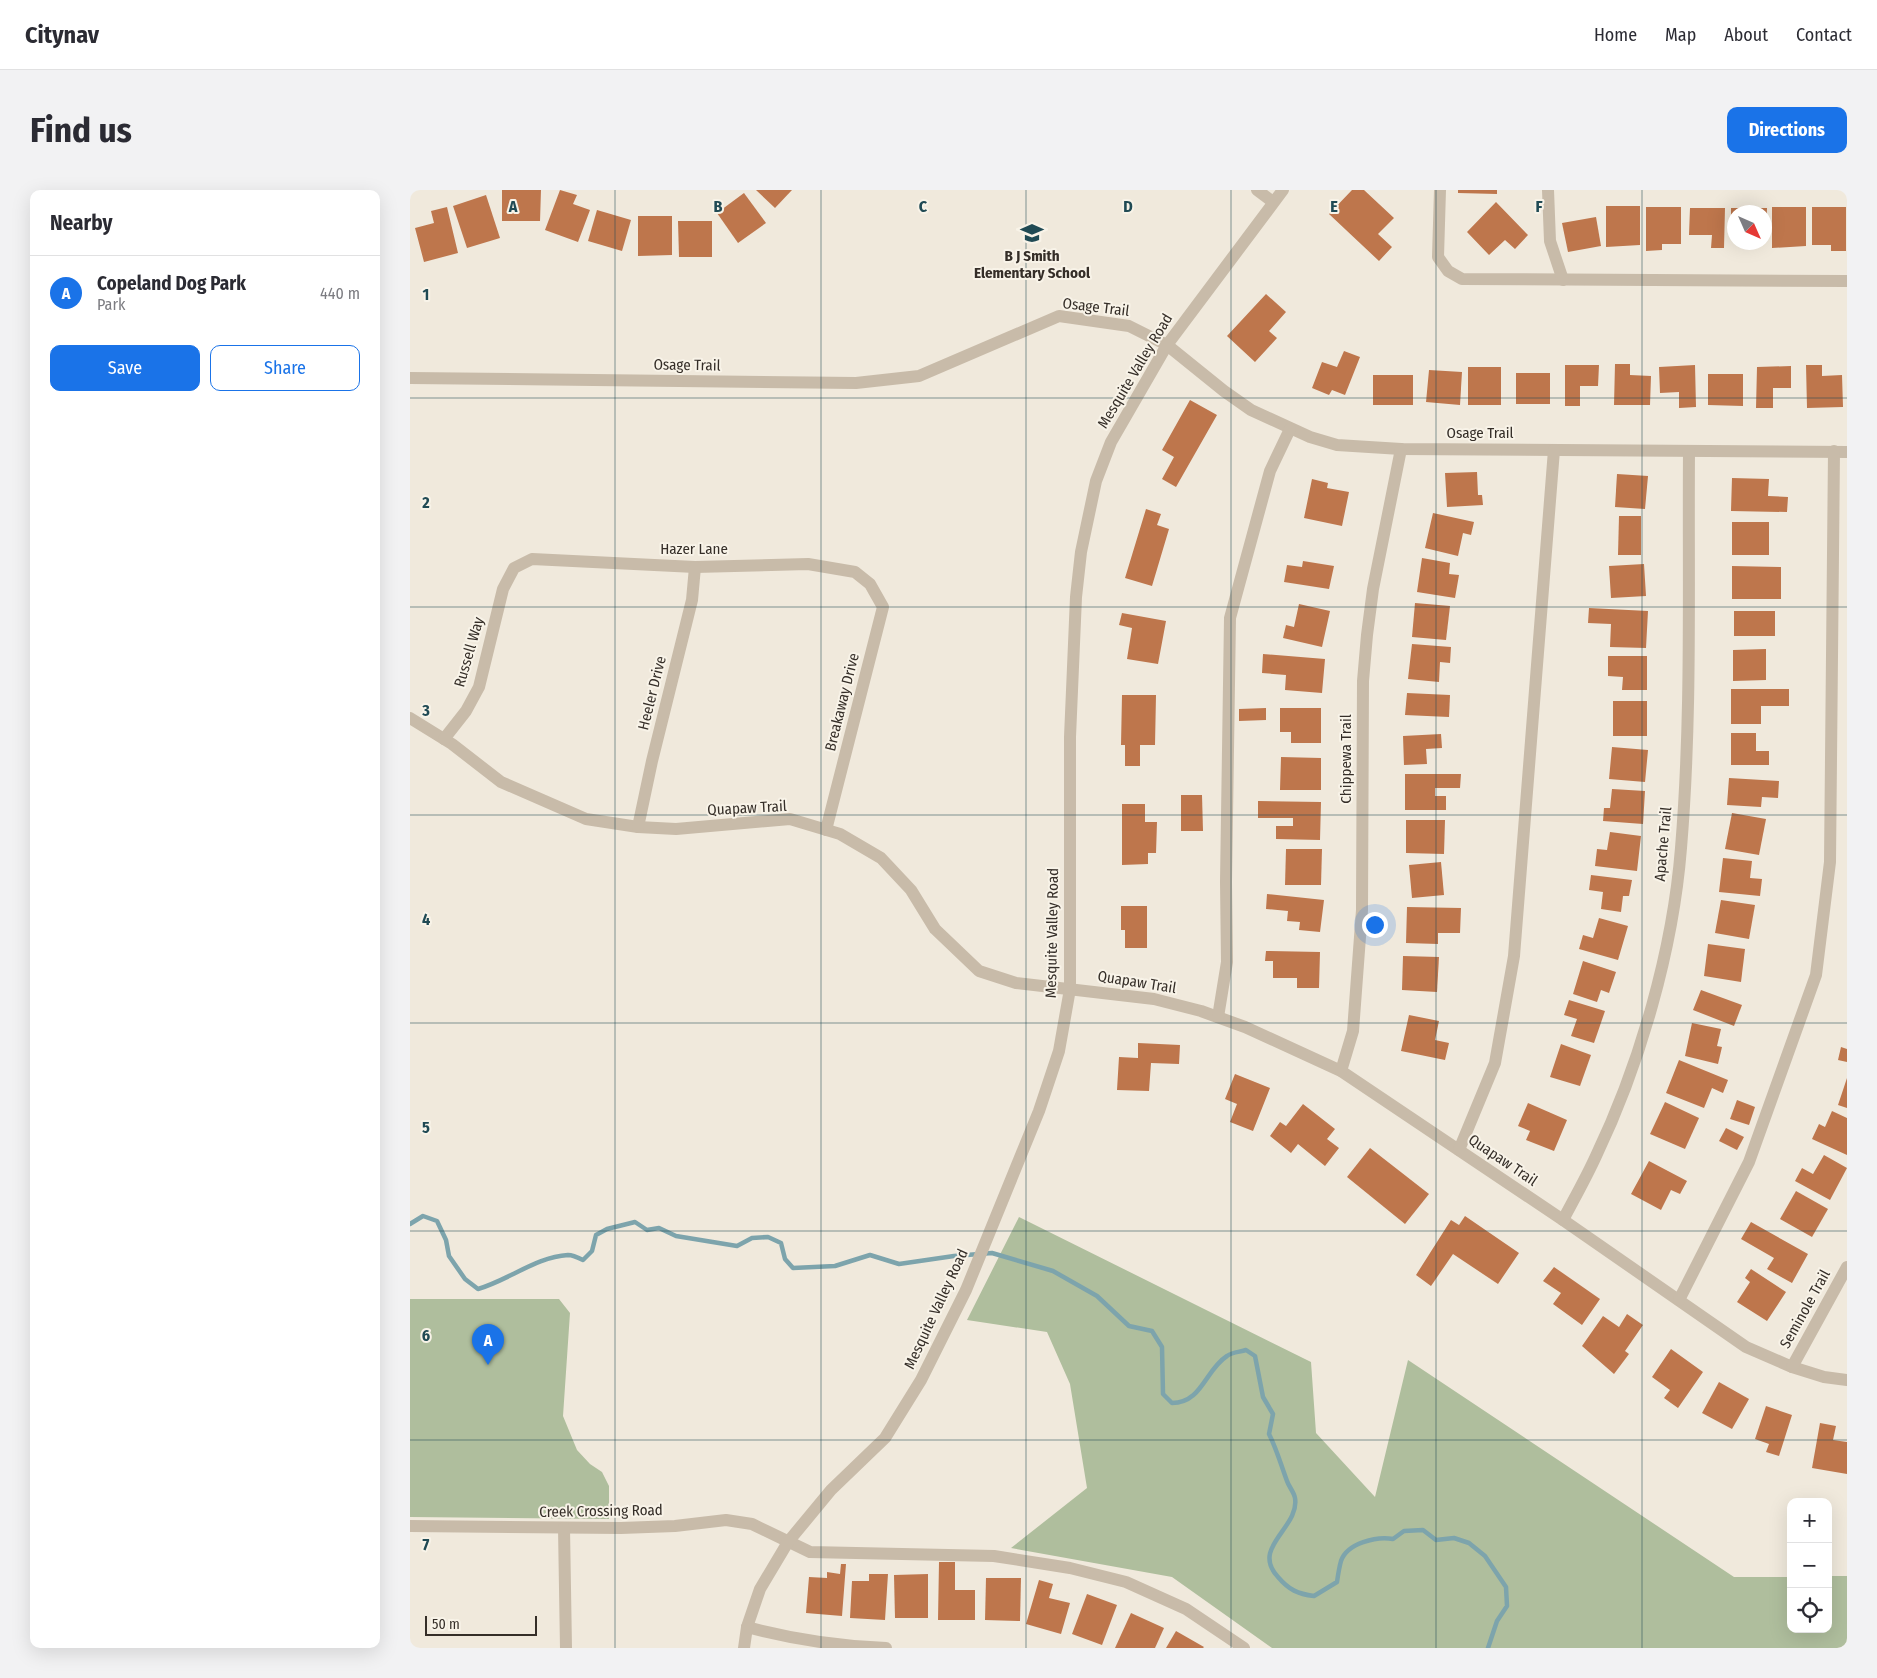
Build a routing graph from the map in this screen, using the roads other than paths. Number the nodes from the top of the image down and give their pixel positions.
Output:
1 (1257, 190) edge
2 (1283, 190) edge
3 (1440, 190) edge
4 (1548, 190) edge
5 (1273, 202) junction
6 (1563, 280) junction
7 (1847, 282) edge
8 (1166, 345) junction
9 (410, 378) edge
10 (1290, 429) junction
11 (1401, 449) junction
12 (1554, 450) junction
13 (1689, 451) junction
14 (1841, 452) edge
15 (695, 567) junction
16 (514, 568) joint
17 (870, 584) joint
18 (410, 718) edge
19 (444, 739) junction
20 (638, 827) junction
21 (826, 830) junction
22 (1070, 989) junction
23 (1218, 1017) junction
24 (1341, 1071) junction
25 (1459, 1150) junction
26 (1563, 1220) junction
27 (1847, 1267) edge
28 (1679, 1300) junction
29 (1792, 1367) junction
30 (1847, 1380) edge
31 (410, 1526) edge
32 (564, 1528) junction
33 (788, 1542) junction
34 (747, 1628) junction
35 (566, 1648) edge
36 (744, 1648) edge
37 (886, 1648) edge
38 (1244, 1648) edge

1 - 5 street
2 - 5 street, Mesquite Valley Road
3 - 6 street
4 - 6 street
5 - 8 street, Mesquite Valley Road
6 - 7 street
8 - 9 street, Osage Trail
8 - 10 street, Osage Trail
8 - 22 street, Mesquite Valley Road
10 - 11 street, Osage Trail
10 - 23 street
11 - 12 street, Osage Trail
11 - 24 street, Chippewa Trail
12 - 13 street, Osage Trail
12 - 25 street
13 - 14 street, Osage Trail
13 - 26 street, Apache Trail
14 - 28 street
15 - 16 street, Hazer Lane
15 - 17 street, Hazer Lane
15 - 20 street, Heeler Drive
16 - 19 street, Russell Way
17 - 21 street, Breakaway Drive
18 - 19 street, Quapaw Trail
19 - 20 street, Quapaw Trail
20 - 21 street, Quapaw Trail
21 - 22 street, Quapaw Trail
22 - 23 street, Quapaw Trail
22 - 33 street, Mesquite Valley Road
23 - 24 street, Quapaw Trail
24 - 25 street, Quapaw Trail
25 - 26 street, Quapaw Trail
26 - 28 street, Quapaw Trail
27 - 29 street, Seminole Trail
28 - 29 street, Quapaw Trail
29 - 30 street, Quapaw Trail
31 - 32 street, Creek Crossing Road
32 - 33 street, Creek Crossing Road
32 - 35 street
33 - 34 street, Mesquite Valley Road
33 - 38 street, Creek Crossing Road
34 - 36 street, Mesquite Valley Road
34 - 37 street

